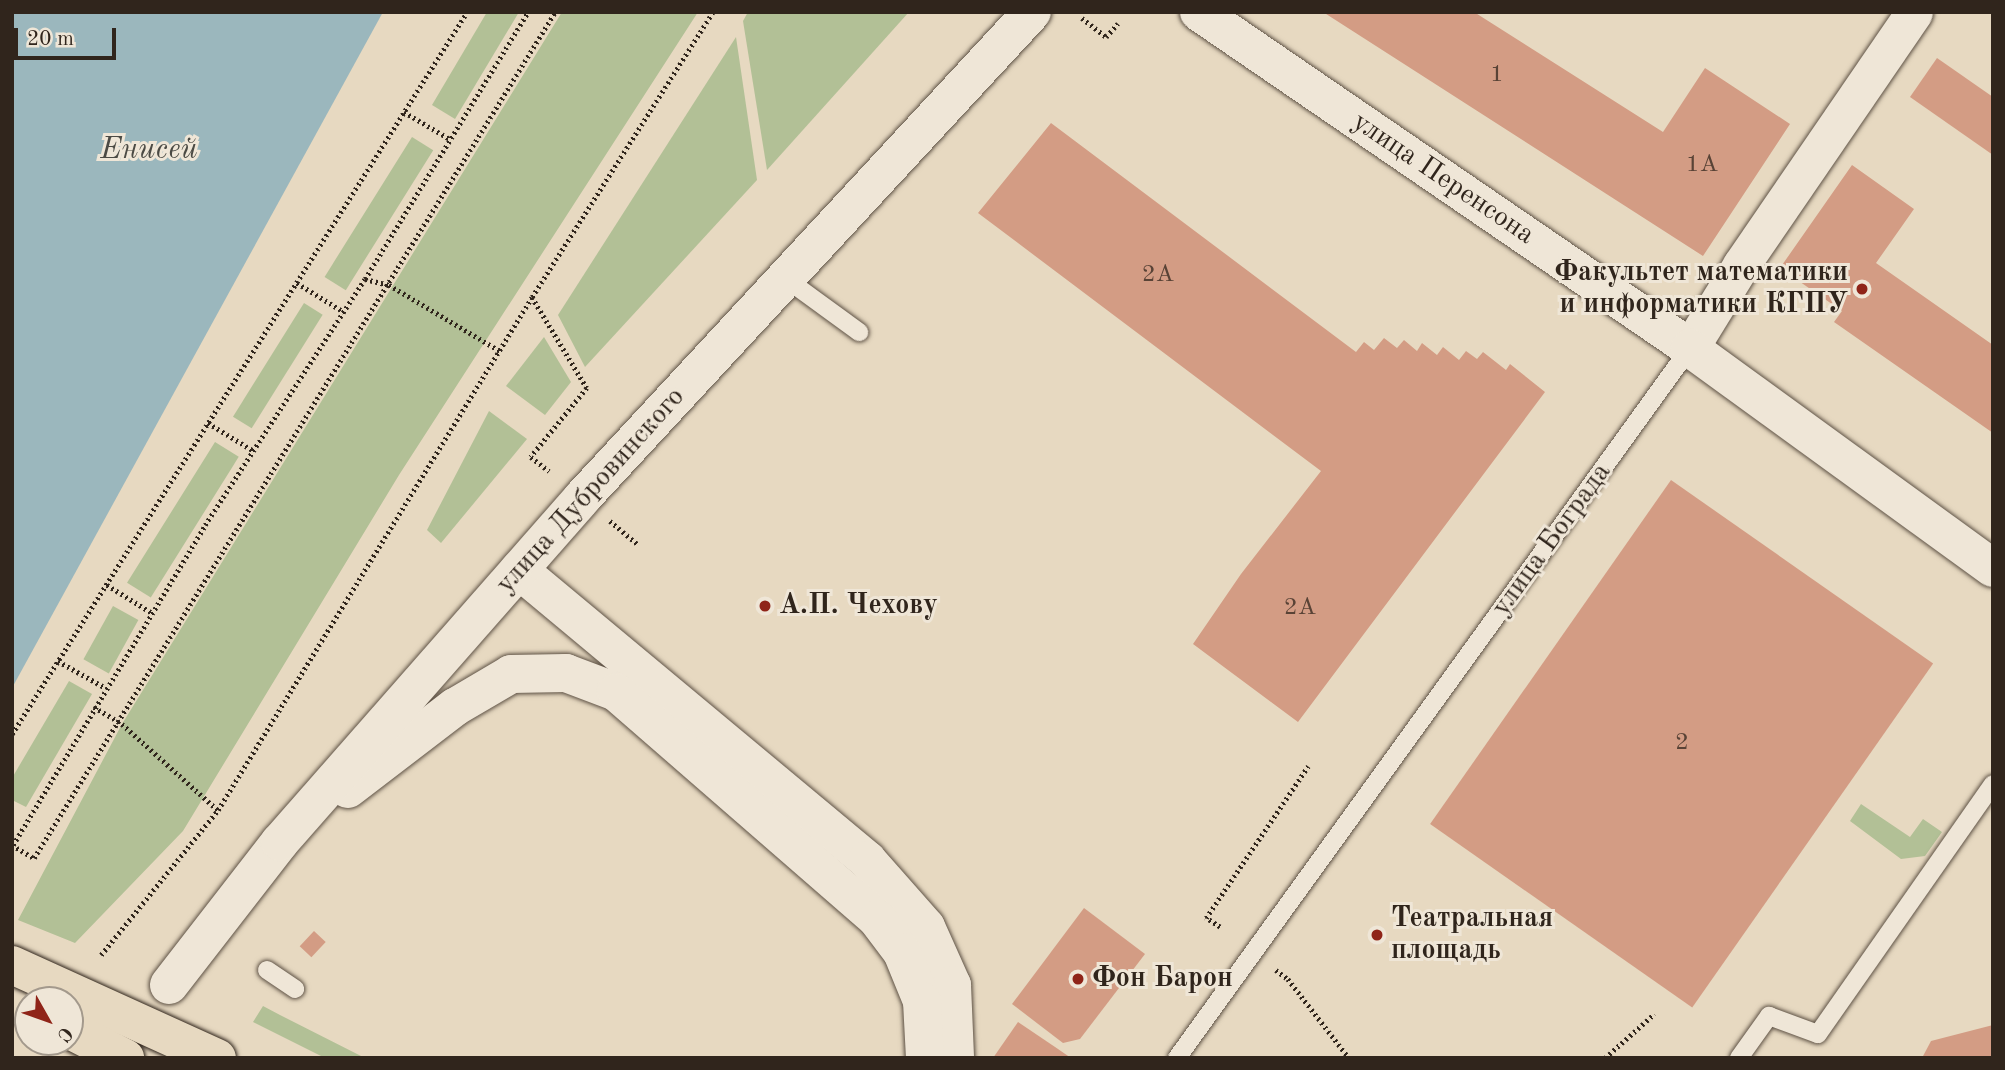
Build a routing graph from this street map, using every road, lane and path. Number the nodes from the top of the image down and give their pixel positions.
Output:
1 (467, 12) edge
2 (528, 12) edge
3 (555, 12) edge
4 (713, 12) edge
5 (1032, 12) edge
6 (1199, 12) edge
7 (1914, 12) edge
8 (1082, 18) dead end
9 (1118, 23) dead end
10 (404, 112) junction
11 (450, 139) junction
12 (785, 278) junction
13 (365, 279) junction
14 (297, 283) junction
15 (389, 285) junction
16 (532, 297) junction
17 (344, 312) junction
18 (859, 332) dead end
19 (1690, 348) junction
20 (500, 351) junction
21 (208, 423) junction
22 (254, 450) junction
23 (549, 471) dead end
24 (606, 517) dead end
25 (639, 545) dead end
26 (1993, 568) edge
27 (519, 570) junction
28 (107, 585) junction
29 (152, 612) junction
30 (58, 661) junction
31 (106, 688) junction
32 (94, 707) junction
33 (118, 722) junction
34 (12, 734) edge
35 (1308, 766) dead end
36 (1993, 784) edge
37 (218, 810) junction
38 (280, 842) junction
39 (12, 845) edge
40 (1220, 927) dead end
41 (101, 955) dead end
42 (12, 965) edge
43 (267, 970) dead end
44 (1276, 970) dead end
45 (169, 985) dead end
46 (295, 989) dead end
47 (1654, 1014) dead end
48 (84, 1037) edge
49 (125, 1058) edge
50 (217, 1058) edge
51 (925, 1058) edge
52 (955, 1058) edge
53 (1177, 1058) edge
54 (1349, 1058) edge
55 (1605, 1058) edge
56 (1739, 1058) edge

1 - 10 path
2 - 11 path
3 - 15 path
4 - 16 path
5 - 12 main road, улица Дубровинского
6 - 19 main road, улица Перенсона
7 - 19 street, улица Бограда
8 - 9 path
10 - 11 path
10 - 14 path
11 - 13 path
12 - 18 lane
12 - 27 main road, улица Дубровинского
13 - 15 path
13 - 17 path
14 - 17 path
14 - 21 path
15 - 20 path
15 - 33 path
16 - 20 path
16 - 23 path
17 - 22 path
19 - 26 main road, улица Перенсона
19 - 53 lane, улица Бограда
20 - 37 path
21 - 22 path
21 - 28 path
22 - 29 path
24 - 25 path
27 - 38 main road, улица Дубровинского
27 - 52 main road
28 - 29 path
28 - 30 path
29 - 31 path
30 - 31 path
30 - 34 path
31 - 32 path
32 - 33 path
32 - 39 path
33 - 37 path
33 - 39 path
35 - 40 path
36 - 56 lane
37 - 41 path
38 - 45 main road, улица Дубровинского
38 - 51 main road
42 - 50 highway, bridge
43 - 46 lane
44 - 54 path
47 - 55 path
48 - 49 highway, bridge

